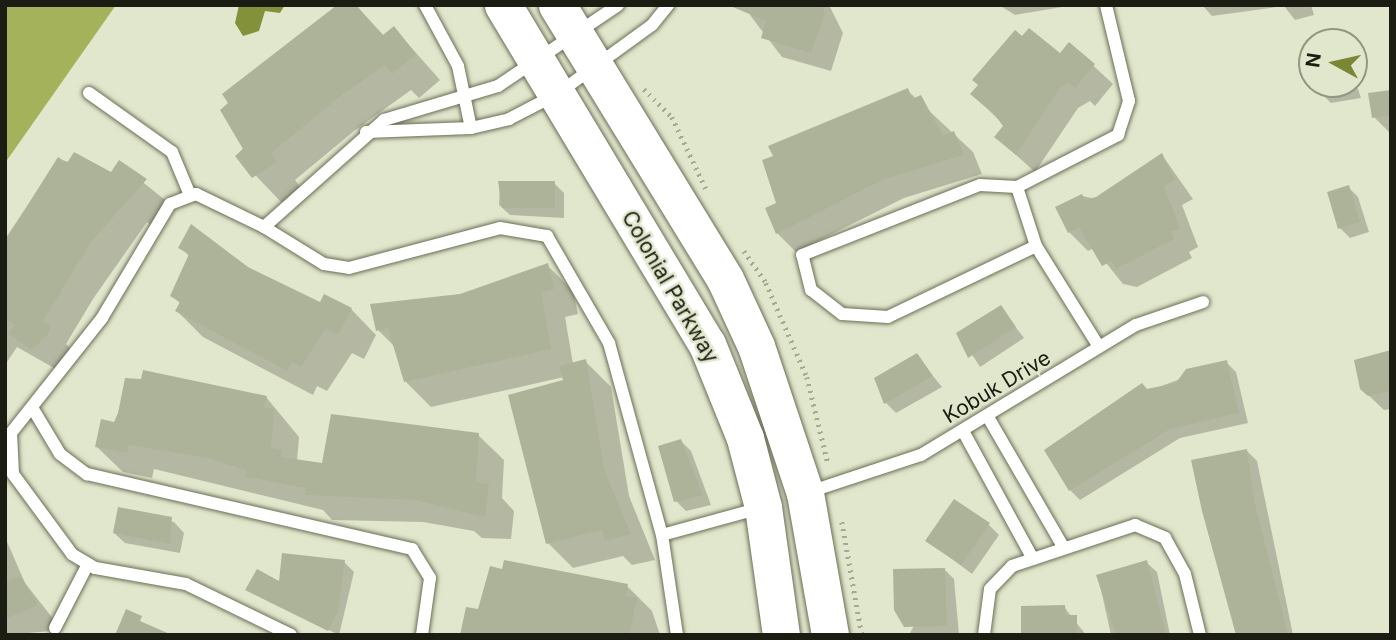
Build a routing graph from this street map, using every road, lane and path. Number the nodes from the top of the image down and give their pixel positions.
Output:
1 (425, 5) edge
2 (503, 5) edge
3 (557, 5) edge
4 (618, 5) edge
5 (668, 5) edge
6 (1106, 5) edge
7 (586, 51) junction
8 (548, 79) junction
9 (89, 93) dead end
10 (468, 99) junction
11 (471, 128) junction
12 (366, 132) junction
13 (1017, 187) junction
14 (190, 195) junction
15 (264, 228) junction
16 (1035, 246) junction
17 (1203, 302) dead end
18 (1099, 347) junction
19 (33, 409) junction
20 (988, 417) junction
21 (963, 431) junction
22 (805, 493) junction
23 (763, 507) junction
24 (841, 516) dead end
25 (662, 535) junction
26 (1063, 548) junction
27 (1033, 559) junction
28 (88, 564) junction
29 (55, 628) dead end
30 (292, 635) edge
31 (422, 635) edge
32 (677, 635) edge
33 (781, 635) edge
34 (830, 635) edge
35 (862, 635) edge
36 (984, 635) edge
37 (1200, 635) edge

1 - 10 lane
2 - 8 street, Colonial Parkway
3 - 7 street
4 - 7 lane
5 - 7 lane
6 - 13 lane
7 - 8 lane
7 - 8 lane
7 - 22 street
8 - 10 lane
8 - 11 lane
8 - 23 street, Colonial Parkway
9 - 14 lane
10 - 11 lane
10 - 12 lane
11 - 12 lane
12 - 15 lane
13 - 16 lane
13 - 16 lane
14 - 15 lane
14 - 19 lane
15 - 25 lane
16 - 18 lane
17 - 18 lane, Kobuk Drive
18 - 20 lane, Kobuk Drive
19 - 28 lane
19 - 31 lane
20 - 21 lane, Kobuk Drive
20 - 26 lane
21 - 22 lane, Kobuk Drive
21 - 27 lane
22 - 23 street
22 - 34 street
23 - 25 lane
23 - 33 street, Colonial Parkway
24 - 35 path
25 - 32 lane
26 - 27 lane
26 - 37 lane
27 - 36 lane
28 - 29 lane
28 - 30 lane

